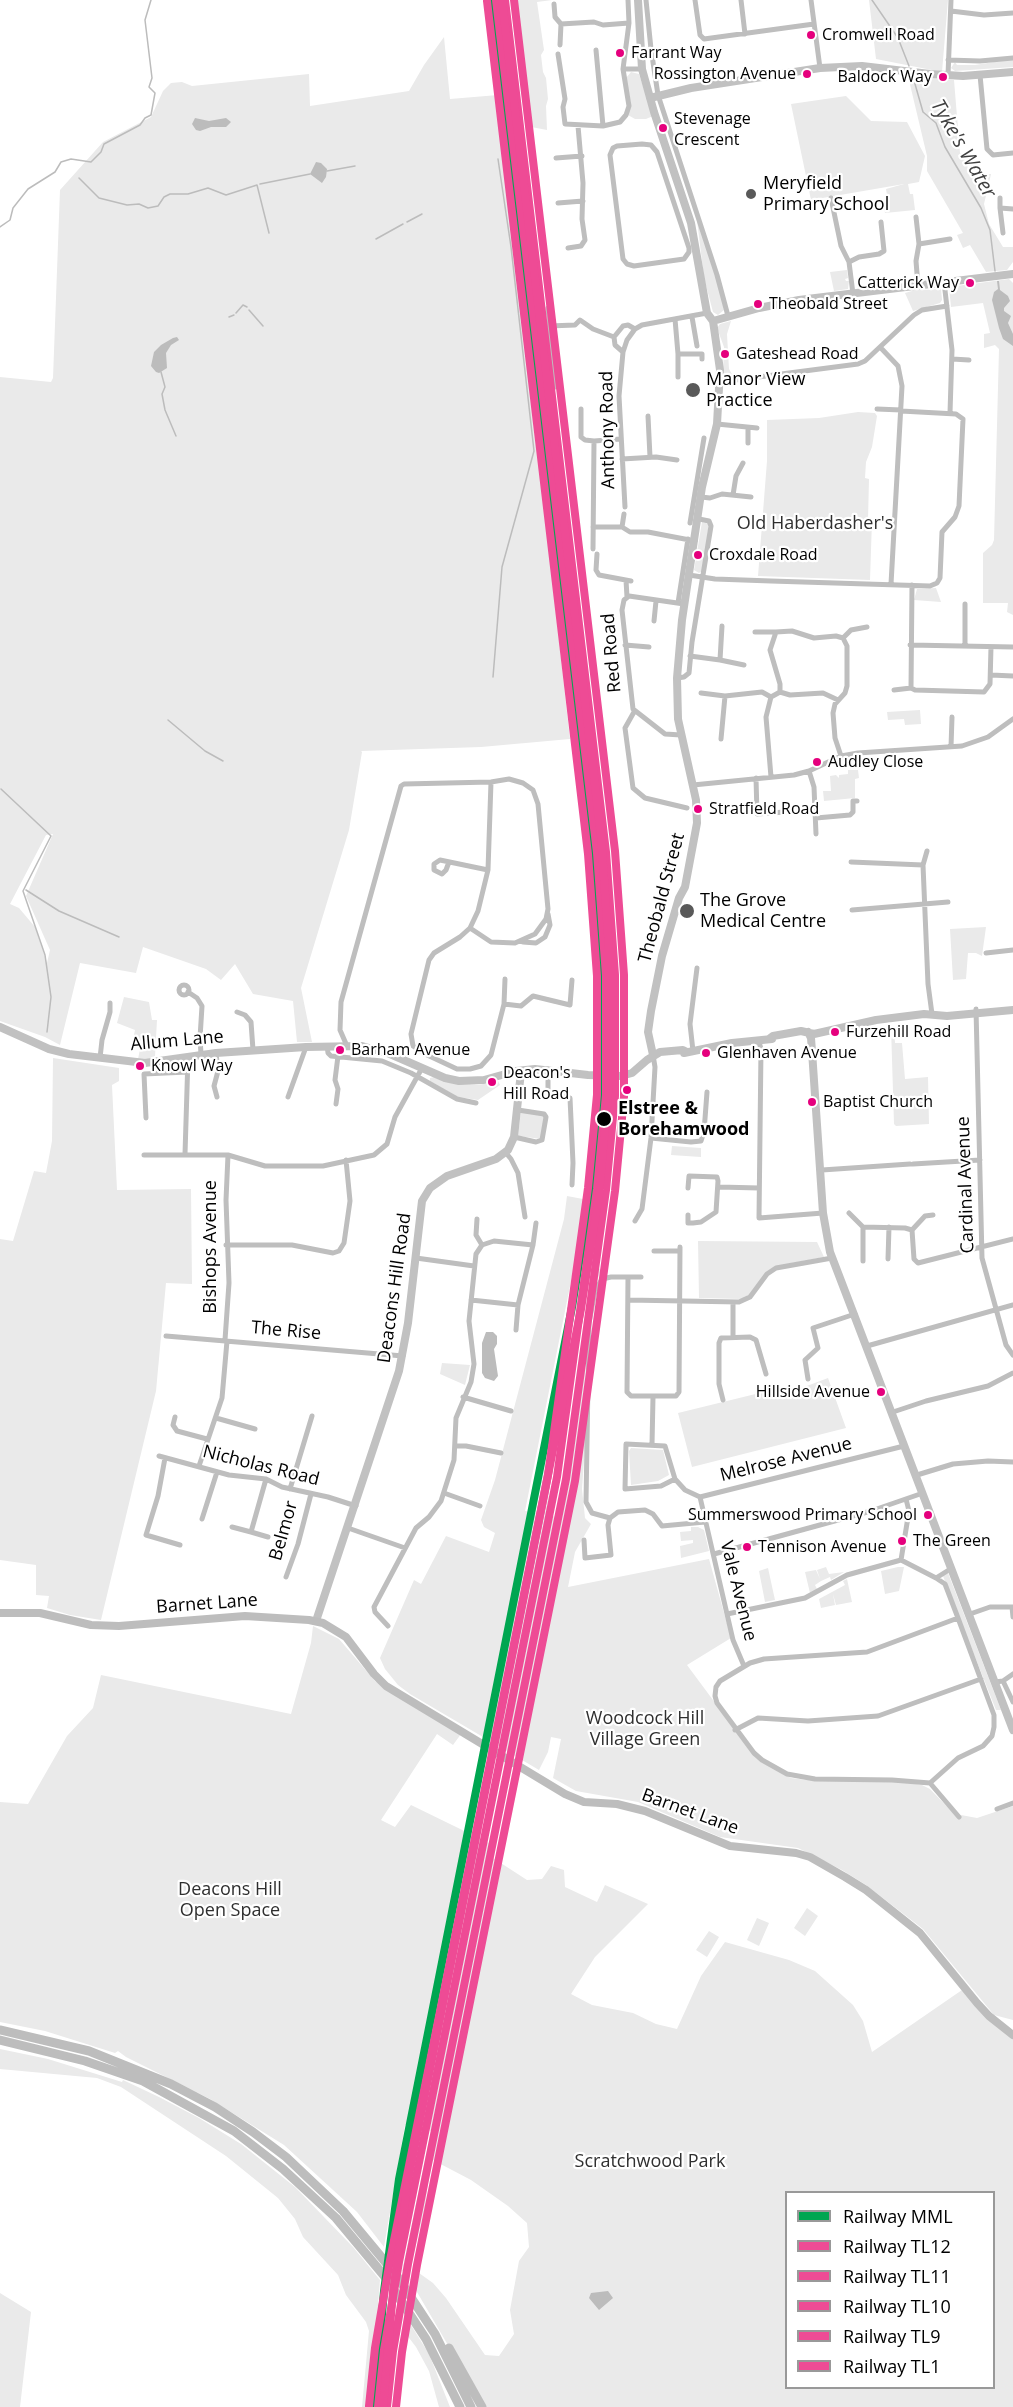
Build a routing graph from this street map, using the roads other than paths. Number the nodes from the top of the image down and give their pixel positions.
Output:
1 (628, 0) edge
2 (638, 0) edge
3 (646, 0) edge
4 (695, 0) edge
5 (741, 0) edge
6 (820, 0) edge
7 (951, 0) edge
8 (811, 1) edge
9 (554, 4) dead end
10 (951, 11) junction
11 (1013, 14) edge
12 (630, 23) junction
13 (561, 24) junction
14 (814, 24) junction
15 (746, 34) junction
16 (560, 45) dead end
17 (596, 50) dead end
18 (558, 54) dead end
19 (1013, 58) edge
20 (948, 60) junction
21 (820, 68) junction
22 (623, 69) junction
23 (642, 69) junction
24 (1013, 72) edge
25 (948, 75) junction
26 (980, 75) junction
27 (654, 97) junction
28 (578, 126) junction
29 (603, 126) junction
30 (1013, 153) edge
31 (582, 156) junction
32 (556, 158) dead end
33 (682, 195) junction
34 (673, 198) junction
35 (831, 198) dead end
36 (1000, 198) dead end
37 (583, 201) junction
38 (558, 202) dead end
39 (1000, 208) junction
40 (1013, 209) edge
41 (916, 217) dead end
42 (881, 222) dead end
43 (1003, 233) dead end
44 (950, 239) dead end
45 (919, 244) junction
46 (568, 248) dead end
47 (849, 262) junction
48 (1013, 274) edge
49 (944, 282) junction
50 (918, 286) junction
51 (853, 294) junction
52 (947, 306) junction
53 (548, 308) dead end
54 (707, 313) junction
55 (728, 316) junction
56 (692, 317) junction
57 (675, 319) junction
58 (713, 321) junction
59 (549, 326) junction
60 (635, 329) junction
61 (614, 337) junction
62 (697, 346) dead end
63 (880, 347) junction
64 (623, 352) junction
65 (678, 354) junction
66 (702, 359) dead end
67 (952, 359) junction
68 (969, 360) dead end
69 (678, 376) dead end
70 (720, 382) junction
71 (555, 387) dead end
72 (580, 409) dead end
73 (877, 409) dead end
74 (901, 410) junction
75 (950, 413) junction
76 (648, 416) dead end
77 (717, 424) junction
78 (757, 428) dead end
79 (748, 429) junction
80 (704, 438) dead end
81 (621, 439) junction
82 (594, 441) junction
83 (747, 443) dead end
84 (703, 448) junction
85 (712, 450) junction
86 (650, 457) junction
87 (622, 459) junction
88 (677, 460) dead end
89 (743, 463) dead end
90 (733, 495) junction
91 (751, 496) dead end
92 (701, 497) junction
93 (699, 519) junction
94 (690, 523) dead end
95 (593, 527) junction
96 (622, 527) junction
97 (692, 540) junction
98 (689, 575) junction
99 (702, 577) junction
100 (891, 584) junction
101 (912, 585) junction
102 (627, 597) junction
103 (656, 601) junction
104 (681, 604) junction
105 (965, 604) dead end
106 (654, 621) dead end
107 (722, 626) dead end
108 (867, 627) dead end
109 (755, 632) dead end
110 (776, 632) junction
111 (843, 638) junction
112 (625, 645) junction
113 (910, 645) junction
114 (964, 646) junction
115 (649, 647) dead end
116 (991, 647) junction
117 (1013, 647) edge
118 (690, 656) junction
119 (720, 660) junction
120 (744, 665) dead end
121 (991, 675) junction
122 (1013, 676) edge
123 (677, 678) junction
124 (911, 688) junction
125 (894, 690) dead end
126 (780, 692) junction
127 (701, 693) dead end
128 (725, 696) junction
129 (771, 697) junction
130 (838, 700) junction
131 (634, 712) junction
132 (952, 717) dead end
133 (1013, 719) edge
134 (681, 735) junction
135 (720, 739) dead end
136 (951, 747) junction
137 (841, 756) junction
138 (809, 771) junction
139 (771, 777) junction
140 (756, 778) junction
141 (491, 782) junction
142 (693, 784) junction
143 (857, 801) dead end
144 (687, 808) dead end
145 (784, 812) dead end
146 (816, 818) junction
147 (816, 834) dead end
148 (927, 851) dead end
149 (449, 862) dead end
150 (851, 862) dead end
151 (923, 865) junction
152 (488, 870) junction
153 (948, 902) dead end
154 (925, 905) junction
155 (852, 910) dead end
156 (548, 914) junction
157 (470, 928) junction
158 (523, 942) junction
159 (1013, 950) edge
160 (986, 953) dead end
161 (698, 968) dead end
162 (506, 979) dead end
163 (572, 980) dead end
164 (188, 992) dead end
165 (110, 1003) dead end
166 (504, 1004) junction
167 (1013, 1005) edge
168 (1013, 1010) edge
169 (976, 1011) junction
170 (237, 1012) dead end
171 (932, 1014) junction
172 (0, 1027) edge
173 (808, 1032) junction
174 (342, 1036) junction
175 (760, 1045) junction
176 (327, 1046) junction
177 (337, 1046) junction
178 (347, 1046) junction
179 (306, 1047) junction
180 (253, 1050) junction
181 (692, 1051) junction
182 (216, 1053) junction
183 (201, 1054) junction
184 (653, 1055) junction
185 (338, 1056) junction
186 (188, 1057) junction
187 (100, 1058) junction
188 (436, 1060) junction
189 (422, 1068) junction
190 (548, 1069) junction
191 (187, 1072) junction
192 (430, 1072) junction
193 (521, 1072) junction
194 (417, 1077) junction
195 (707, 1092) dead end
196 (217, 1097) dead end
197 (288, 1097) dead end
198 (476, 1103) dead end
199 (336, 1104) dead end
200 (518, 1110) junction
201 (146, 1118) dead end
202 (514, 1137) junction
203 (651, 1138) junction
204 (506, 1153) junction
205 (185, 1154) junction
206 (144, 1155) dead end
207 (228, 1155) junction
208 (346, 1160) junction
209 (980, 1160) junction
210 (822, 1170) junction
211 (572, 1185) dead end
212 (719, 1187) junction
213 (688, 1188) dead end
214 (759, 1188) junction
215 (823, 1213) junction
216 (849, 1213) dead end
217 (688, 1215) dead end
218 (933, 1215) dead end
219 (525, 1216) dead end
220 (477, 1219) dead end
221 (635, 1221) dead end
222 (536, 1223) dead end
223 (863, 1227) junction
224 (889, 1227) junction
225 (912, 1230) junction
226 (1013, 1239) edge
227 (226, 1245) junction
228 (482, 1245) junction
229 (533, 1245) junction
230 (981, 1248) junction
231 (654, 1251) dead end
232 (416, 1258) junction
233 (832, 1258) junction
234 (888, 1259) dead end
235 (863, 1261) dead end
236 (474, 1266) junction
237 (628, 1277) junction
238 (641, 1277) dead end
239 (471, 1300) junction
240 (628, 1300) junction
241 (680, 1300) junction
242 (733, 1302) junction
243 (518, 1305) junction
244 (1013, 1305) edge
245 (996, 1310) junction
246 (855, 1314) junction
247 (516, 1330) dead end
248 (166, 1336) dead end
249 (736, 1337) junction
250 (226, 1341) junction
251 (867, 1346) junction
252 (1013, 1355) edge
253 (403, 1356) junction
254 (1013, 1373) edge
255 (766, 1374) dead end
256 (808, 1380) dead end
257 (463, 1397) junction
258 (653, 1397) junction
259 (723, 1400) dead end
260 (511, 1411) dead end
261 (893, 1412) junction
262 (312, 1416) dead end
263 (175, 1417) dead end
264 (216, 1418) junction
265 (255, 1429) dead end
266 (625, 1437) dead end
267 (207, 1439) junction
268 (626, 1444) junction
269 (652, 1444) junction
270 (455, 1446) junction
271 (904, 1446) junction
272 (501, 1454) dead end
273 (1013, 1462) edge
274 (199, 1466) junction
275 (217, 1472) junction
276 (917, 1475) junction
277 (266, 1479) junction
278 (675, 1479) junction
279 (290, 1489) junction
280 (923, 1492) junction
281 (444, 1493) junction
282 (310, 1494) junction
283 (700, 1497) junction
284 (906, 1499) junction
285 (356, 1506) junction
286 (480, 1506) dead end
287 (610, 1518) junction
288 (202, 1520) dead end
289 (705, 1522) junction
290 (232, 1527) dead end
291 (348, 1528) junction
292 (251, 1532) junction
293 (268, 1537) dead end
294 (584, 1540) dead end
295 (180, 1545) dead end
296 (405, 1548) junction
297 (714, 1554) junction
298 (901, 1560) junction
299 (952, 1569) junction
300 (286, 1577) dead end
301 (936, 1578) junction
302 (1012, 1607) edge
303 (0, 1613) edge
304 (727, 1614) junction
305 (970, 1614) junction
306 (1013, 1617) edge
307 (958, 1618) junction
308 (316, 1621) junction
309 (388, 1626) dead end
310 (744, 1666) junction
311 (1013, 1674) edge
312 (981, 1679) junction
313 (999, 1681) junction
314 (1013, 1702) edge
315 (1006, 1711) junction
316 (994, 1715) junction
317 (735, 1730) junction
318 (1013, 1730) edge
319 (930, 1783) junction
320 (1013, 1803) edge
321 (997, 1809) dead end
322 (959, 1817) dead end
323 (0, 2030) edge
324 (1013, 2033) edge
325 (0, 2040) edge
326 (407, 2290) junction
327 (434, 2354) junction
328 (453, 2407) edge
329 (460, 2407) edge
330 (471, 2407) edge
331 (482, 2407) edge

1 - 12 street
2 - 23 street, Theobald Street
3 - 27 street, Theobald Street
4 - 15 street
5 - 15 street
6 - 8 street
7 - 10 street
8 - 14 street
9 - 13 street
10 - 11 street
10 - 20 street
12 - 13 street
12 - 22 street
13 - 16 street
14 - 15 street
14 - 21 street
17 - 29 street
18 - 28 street
19 - 20 street
20 - 25 street
21 - 25 street
21 - 27 street
22 - 23 street
22 - 29 street
23 - 27 street, Theobald Street
24 - 26 street
25 - 26 street
26 - 30 street
27 - 33 street, Theobald Street
27 - 55 street, Theobald Street
28 - 29 street
28 - 31 street
31 - 32 street
31 - 37 street
33 - 34 street
33 - 54 street, Theobald Street
34 - 34 street
35 - 47 street
36 - 39 street
37 - 38 street
37 - 46 street
39 - 40 street
39 - 43 street
41 - 45 street
42 - 47 street
44 - 45 street
45 - 50 street
47 - 51 street
48 - 49 street
49 - 50 street
49 - 52 street
50 - 51 street
51 - 55 street
52 - 63 street
52 - 67 street
53 - 59 street
54 - 56 street
54 - 58 street, Theobald Street
55 - 58 street
56 - 57 street
56 - 62 street
57 - 60 street
57 - 65 street
58 - 70 street, Theobald Street
59 - 61 street
59 - 71 street
60 - 61 street
60 - 64 street, Anthony Road
61 - 64 street, Anthony Road
63 - 70 street
63 - 74 street
64 - 81 street, Anthony Road
65 - 66 street
65 - 69 street
67 - 68 street
67 - 75 street
70 - 77 street, Theobald Street
72 - 82 street
73 - 74 street
74 - 75 street
74 - 100 street
75 - 101 street
76 - 86 street
77 - 79 street
77 - 85 street, Theobald Street
78 - 79 street
79 - 83 street
80 - 84 street
81 - 82 street
81 - 87 street, Anthony Road
82 - 95 street
84 - 85 street
84 - 94 street
85 - 92 street, Theobald Street
86 - 87 street
86 - 88 street
87 - 96 street, Anthony Road
89 - 90 street
90 - 91 street
90 - 92 street
92 - 93 street, Theobald Street
93 - 97 street, Theobald Street
93 - 99 street, Theobald Street
95 - 96 street
95 - 102 street
96 - 97 street
97 - 98 street, Theobald Street
97 - 104 street, Theobald Street
98 - 99 street
98 - 104 street, Theobald Street
99 - 100 street
99 - 118 street, Theobald Street
100 - 101 street
101 - 113 street
102 - 103 street, Red Road
102 - 112 street, Red Road
103 - 104 street, Red Road
103 - 106 street
104 - 123 street, Theobald Street
105 - 114 street
107 - 119 street
108 - 111 street
109 - 110 street
110 - 111 street
110 - 126 street
111 - 130 street
112 - 115 street
112 - 131 street, Red Road
113 - 114 street
113 - 124 street
114 - 116 street
116 - 117 street
116 - 121 street
118 - 119 street
118 - 123 street, Theobald Street
119 - 120 street
121 - 122 street
121 - 124 street
123 - 134 street, Theobald Street
124 - 125 street
126 - 129 street
126 - 130 street
127 - 128 street
128 - 129 street
128 - 135 street
129 - 139 street
130 - 137 street
131 - 134 street, Red Road
131 - 144 street
132 - 136 street
133 - 136 street
134 - 142 street, Theobald Street
136 - 137 street
137 - 138 street
138 - 139 street
138 - 146 street
139 - 140 street
140 - 142 street
140 - 145 street
141 - 152 street
141 - 156 street
141 - 174 street
142 - 184 street, Theobald Street
143 - 146 street
146 - 147 street
148 - 151 street
149 - 152 street
150 - 151 street
151 - 154 street
152 - 157 street
153 - 154 street
154 - 155 street
154 - 171 street
156 - 158 street
156 - 158 street
157 - 158 street
157 - 188 street
159 - 160 street
161 - 181 street
162 - 166 street
163 - 166 street
164 - 183 street
165 - 187 street
166 - 188 street
167 - 169 street
168 - 169 street
169 - 171 street
169 - 209 street, Cardinal Avenue
170 - 180 street
171 - 173 street
172 - 187 street, Allum Lane
173 - 175 street
173 - 210 street
174 - 177 street
174 - 178 street
175 - 181 street
175 - 214 street
176 - 177 street, Allum Lane
176 - 179 street, Allum Lane
176 - 185 street
177 - 178 street, Allum Lane
178 - 189 street, Allum Lane
179 - 180 street, Allum Lane
179 - 197 street
180 - 182 street, Allum Lane
181 - 184 street
182 - 183 street, Allum Lane
182 - 196 street
183 - 186 street, Allum Lane
184 - 190 street, Allum Lane
184 - 203 street
185 - 194 street
185 - 199 street
186 - 187 street, Allum Lane
186 - 191 street
188 - 192 street
189 - 192 street, Allum Lane
189 - 194 street
190 - 193 street, Allum Lane
190 - 211 street
191 - 201 street, Allum Lane
191 - 205 street
192 - 193 street, Allum Lane
193 - 200 street
194 - 198 street
194 - 208 street
195 - 203 street
200 - 202 street
200 - 202 street
202 - 204 street
203 - 221 street
204 - 219 street
204 - 232 street, Deacons Hill Road
205 - 206 street
205 - 207 street
207 - 208 street
207 - 227 street, Bishops Avenue
208 - 227 street
209 - 210 street
209 - 230 street, Cardinal Avenue
210 - 215 street
212 - 213 street
212 - 214 street
212 - 217 street
214 - 215 street
215 - 233 street
216 - 223 street
218 - 225 street
220 - 228 street
222 - 229 street
223 - 224 street
223 - 235 street
224 - 225 street
224 - 234 street
225 - 230 street
226 - 230 street
227 - 250 street, Bishops Avenue
228 - 229 street
228 - 236 street
229 - 243 street
230 - 245 street, Cardinal Avenue
231 - 241 street
232 - 236 street
232 - 253 street, Deacons Hill Road
233 - 242 street
233 - 246 street
236 - 239 street
237 - 238 street
237 - 240 street
237 - 287 street
239 - 243 street
239 - 257 street
240 - 241 street
240 - 258 street
241 - 242 street
241 - 258 street
242 - 249 street
243 - 247 street
244 - 245 street
245 - 251 street
245 - 252 street, Cardinal Avenue
246 - 251 street
246 - 256 street
248 - 250 street, The Rise
249 - 255 street
249 - 259 street
250 - 253 street, The Rise
250 - 264 street, Bishops Avenue
251 - 261 street
253 - 285 street, Deacons Hill Road
254 - 261 street
257 - 260 street
257 - 270 street
258 - 269 street
261 - 271 street
262 - 279 street
263 - 267 street
264 - 265 street
264 - 267 street, Bishops Avenue
266 - 268 street
267 - 274 street, Bishops Avenue
268 - 269 street
268 - 278 street
269 - 278 street
270 - 272 street
270 - 281 street
271 - 276 street
271 - 283 street, Melrose Avenue
273 - 276 street
274 - 275 street, Nicholas Road
274 - 295 street, Nicholas Road
275 - 277 street, Nicholas Road
275 - 288 street
276 - 280 street
277 - 279 street, Nicholas Road
277 - 292 street
278 - 283 street
279 - 282 street, Nicholas Road
280 - 284 street
280 - 299 street
281 - 286 street
281 - 296 street
282 - 285 street, Nicholas Road
282 - 300 street, Belmor
283 - 289 street, Melrose Avenue
284 - 297 street
284 - 298 street
285 - 291 street, Deacons Hill Road
287 - 289 street
287 - 294 street
289 - 297 street, Vale Avenue
290 - 292 street
291 - 296 street
291 - 308 street, Deacons Hill Road
292 - 293 street
296 - 309 street
297 - 304 street, Vale Avenue
298 - 301 street
298 - 304 street
299 - 301 street
299 - 305 street
301 - 307 street
302 - 305 street
302 - 306 street
303 - 308 main road, Barnet Lane
304 - 310 street, Vale Avenue
305 - 313 street
307 - 310 street
307 - 312 street
308 - 324 main road, Barnet Lane
310 - 317 street
311 - 313 street
312 - 316 street
312 - 317 street
313 - 314 street
313 - 315 street
315 - 316 street
315 - 318 street
316 - 319 street
317 - 319 street
319 - 322 street
320 - 321 street
323 - 326 highway
325 - 327 highway
326 - 330 highway
326 - 331 highway
327 - 328 highway
327 - 329 highway

